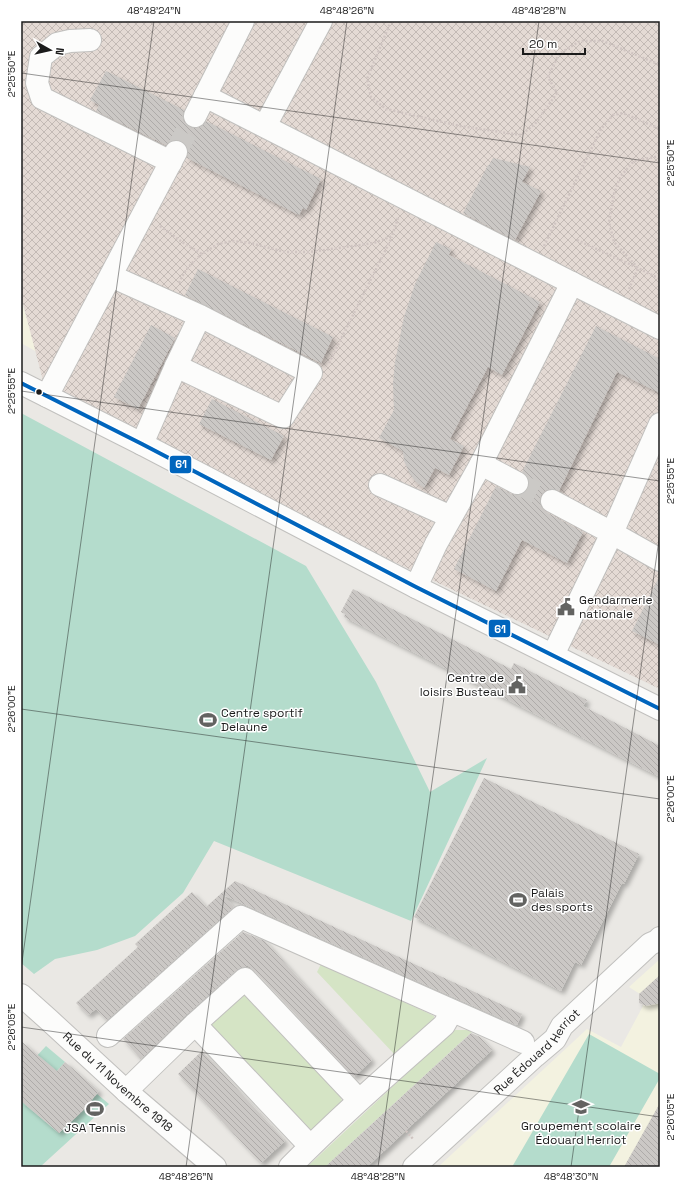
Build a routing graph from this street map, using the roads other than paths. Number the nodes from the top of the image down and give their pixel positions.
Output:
1 (243, 21) edge
2 (321, 21) edge
3 (90, 40) dead end
4 (205, 96) junction
5 (195, 116) tunnel mouth
6 (265, 126) junction
7 (111, 276) junction
8 (572, 283) junction
9 (200, 316) junction
10 (660, 328) edge
11 (176, 366) junction
12 (21, 383) edge
13 (47, 396) junction
14 (660, 424) edge
15 (142, 444) junction
16 (481, 464) junction
17 (517, 483) tunnel mouth
18 (380, 485) dead end
19 (552, 501) tunnel mouth
20 (451, 517) junction
21 (612, 533) junction
22 (660, 560) edge
23 (416, 587) junction
24 (553, 655) junction
25 (660, 709) edge
26 (660, 938) edge
27 (21, 995) edge
28 (452, 1011) junction
29 (195, 1024) junction
30 (108, 1036) dead end
31 (523, 1042) dead end
32 (126, 1091) junction
33 (359, 1100) junction
34 (310, 1146) junction
35 (215, 1167) edge
36 (290, 1167) edge
37 (414, 1167) edge

1 - 4 street
2 - 6 street
3 - 7 street
4 - 5 street
4 - 6 street
6 - 8 street
7 - 9 street
7 - 13 street
8 - 10 street
8 - 16 street
9 - 11 street
9 - 11 street
11 - 15 street
12 - 13 street
13 - 15 street
14 - 21 street
15 - 23 street
16 - 17 street
16 - 20 street
18 - 20 street
19 - 21 street
20 - 23 street
21 - 22 street
21 - 24 street
23 - 24 street
24 - 25 street
26 - 37 street, Rue Édouard Herriot
27 - 32 street, Rue du 11 Novembre 1918
28 - 30 street
28 - 31 street
28 - 33 street
29 - 32 street
29 - 33 street
29 - 34 street
32 - 35 street, Rue du 11 Novembre 1918
33 - 34 street
34 - 36 street

